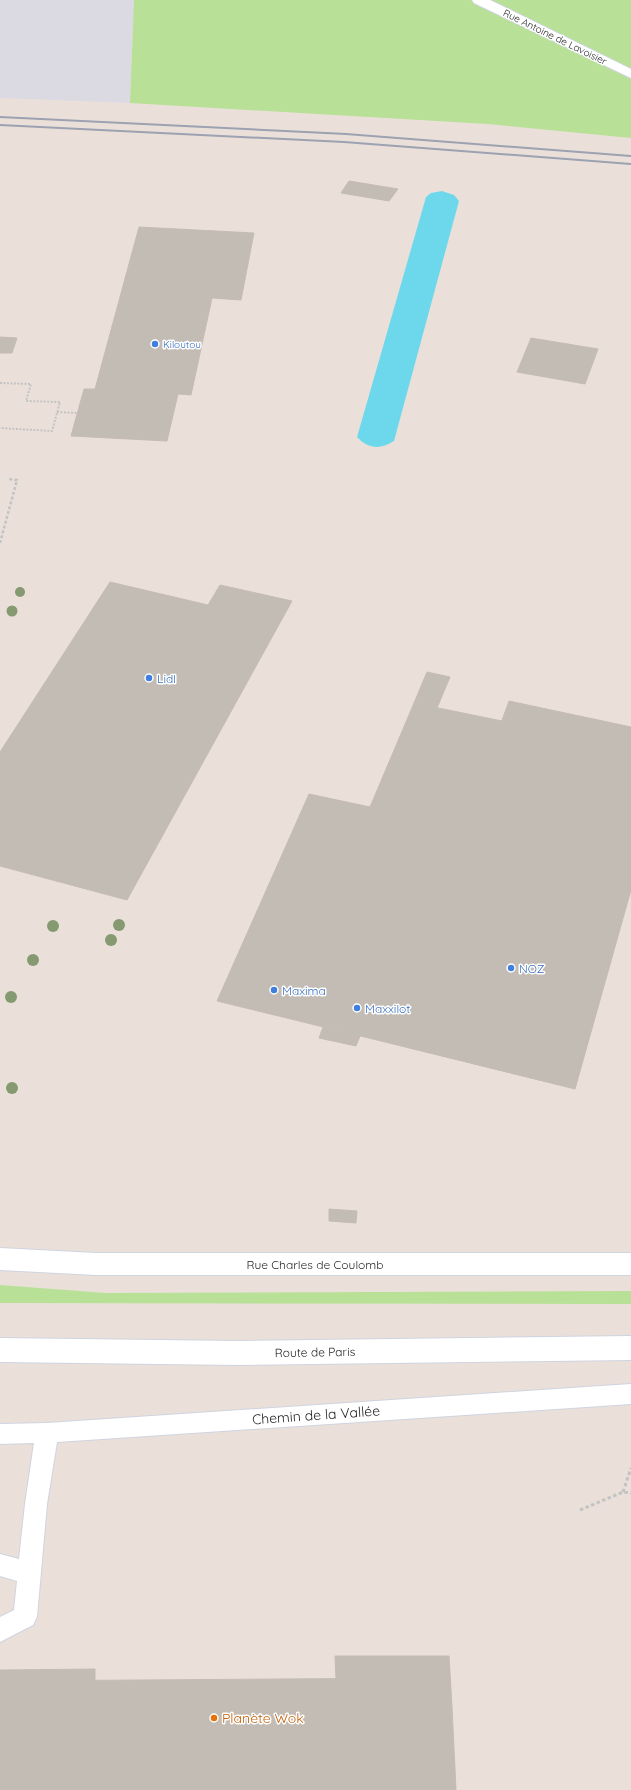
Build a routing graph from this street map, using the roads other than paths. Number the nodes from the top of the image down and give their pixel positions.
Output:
1 (479, 0) edge
2 (631, 74) edge
3 (0, 1259) edge
4 (631, 1264) edge
5 (631, 1348) edge
6 (0, 1350) edge
7 (631, 1394) edge
8 (47, 1433) junction
9 (0, 1434) edge
10 (0, 1565) edge
11 (30, 1573) junction
12 (0, 1630) edge

1 - 2 street, Rue Antoine de Lavoisier
3 - 4 street, Rue Charles de Coulomb
5 - 6 street, Route de Paris
7 - 8 lane, Chemin de la Vallée
8 - 9 lane, Chemin de la Vallée
8 - 11 lane
10 - 11 lane
11 - 12 lane

